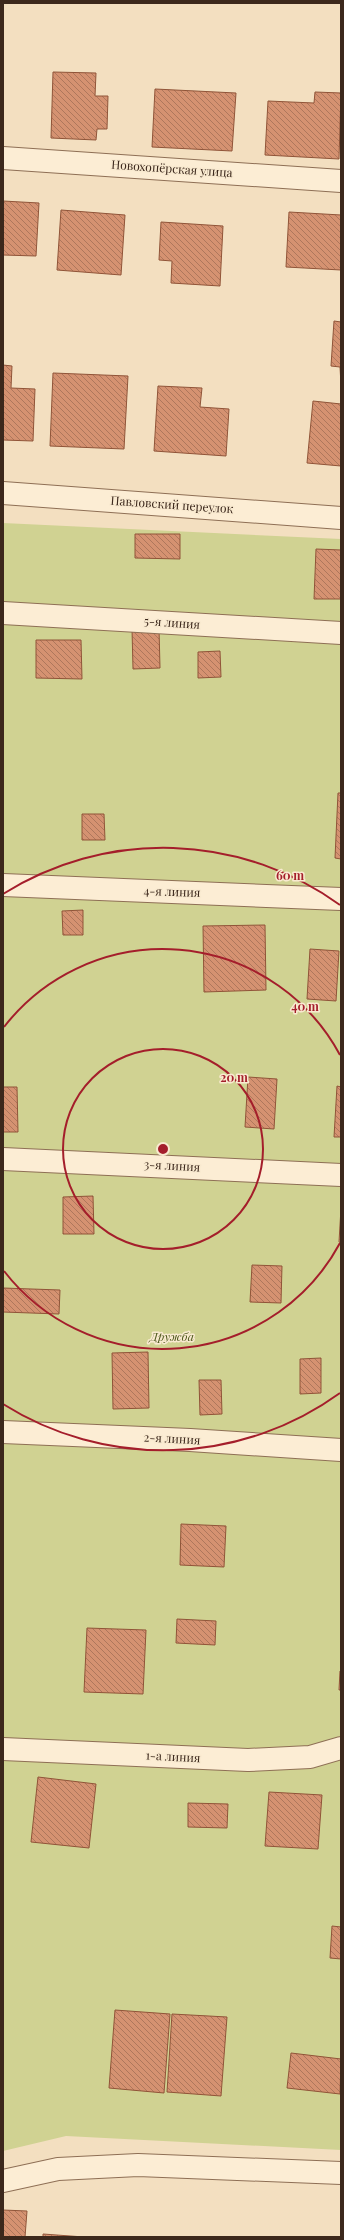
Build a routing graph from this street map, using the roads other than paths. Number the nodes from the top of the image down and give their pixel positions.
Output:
1 (3, 158) edge
2 (341, 181) edge
3 (3, 493) edge
4 (341, 518) edge
5 (3, 613) edge
6 (341, 634) edge
7 (3, 885) edge
8 (341, 899) edge
9 (3, 1159) edge
10 (341, 1175) edge
11 (3, 1432) edge
12 (341, 1450) edge
13 (341, 1748) edge
14 (3, 1749) edge
15 (341, 2173) edge
16 (3, 2181) edge

1 - 2 street, Новохопёрская улица
3 - 4 street, Павловский переулок
5 - 6 street, 5-я линия
7 - 8 street, 4-я линия
9 - 10 street, 3-я линия
11 - 12 street, 2-я линия
13 - 14 street, 1-а линия
15 - 16 street

